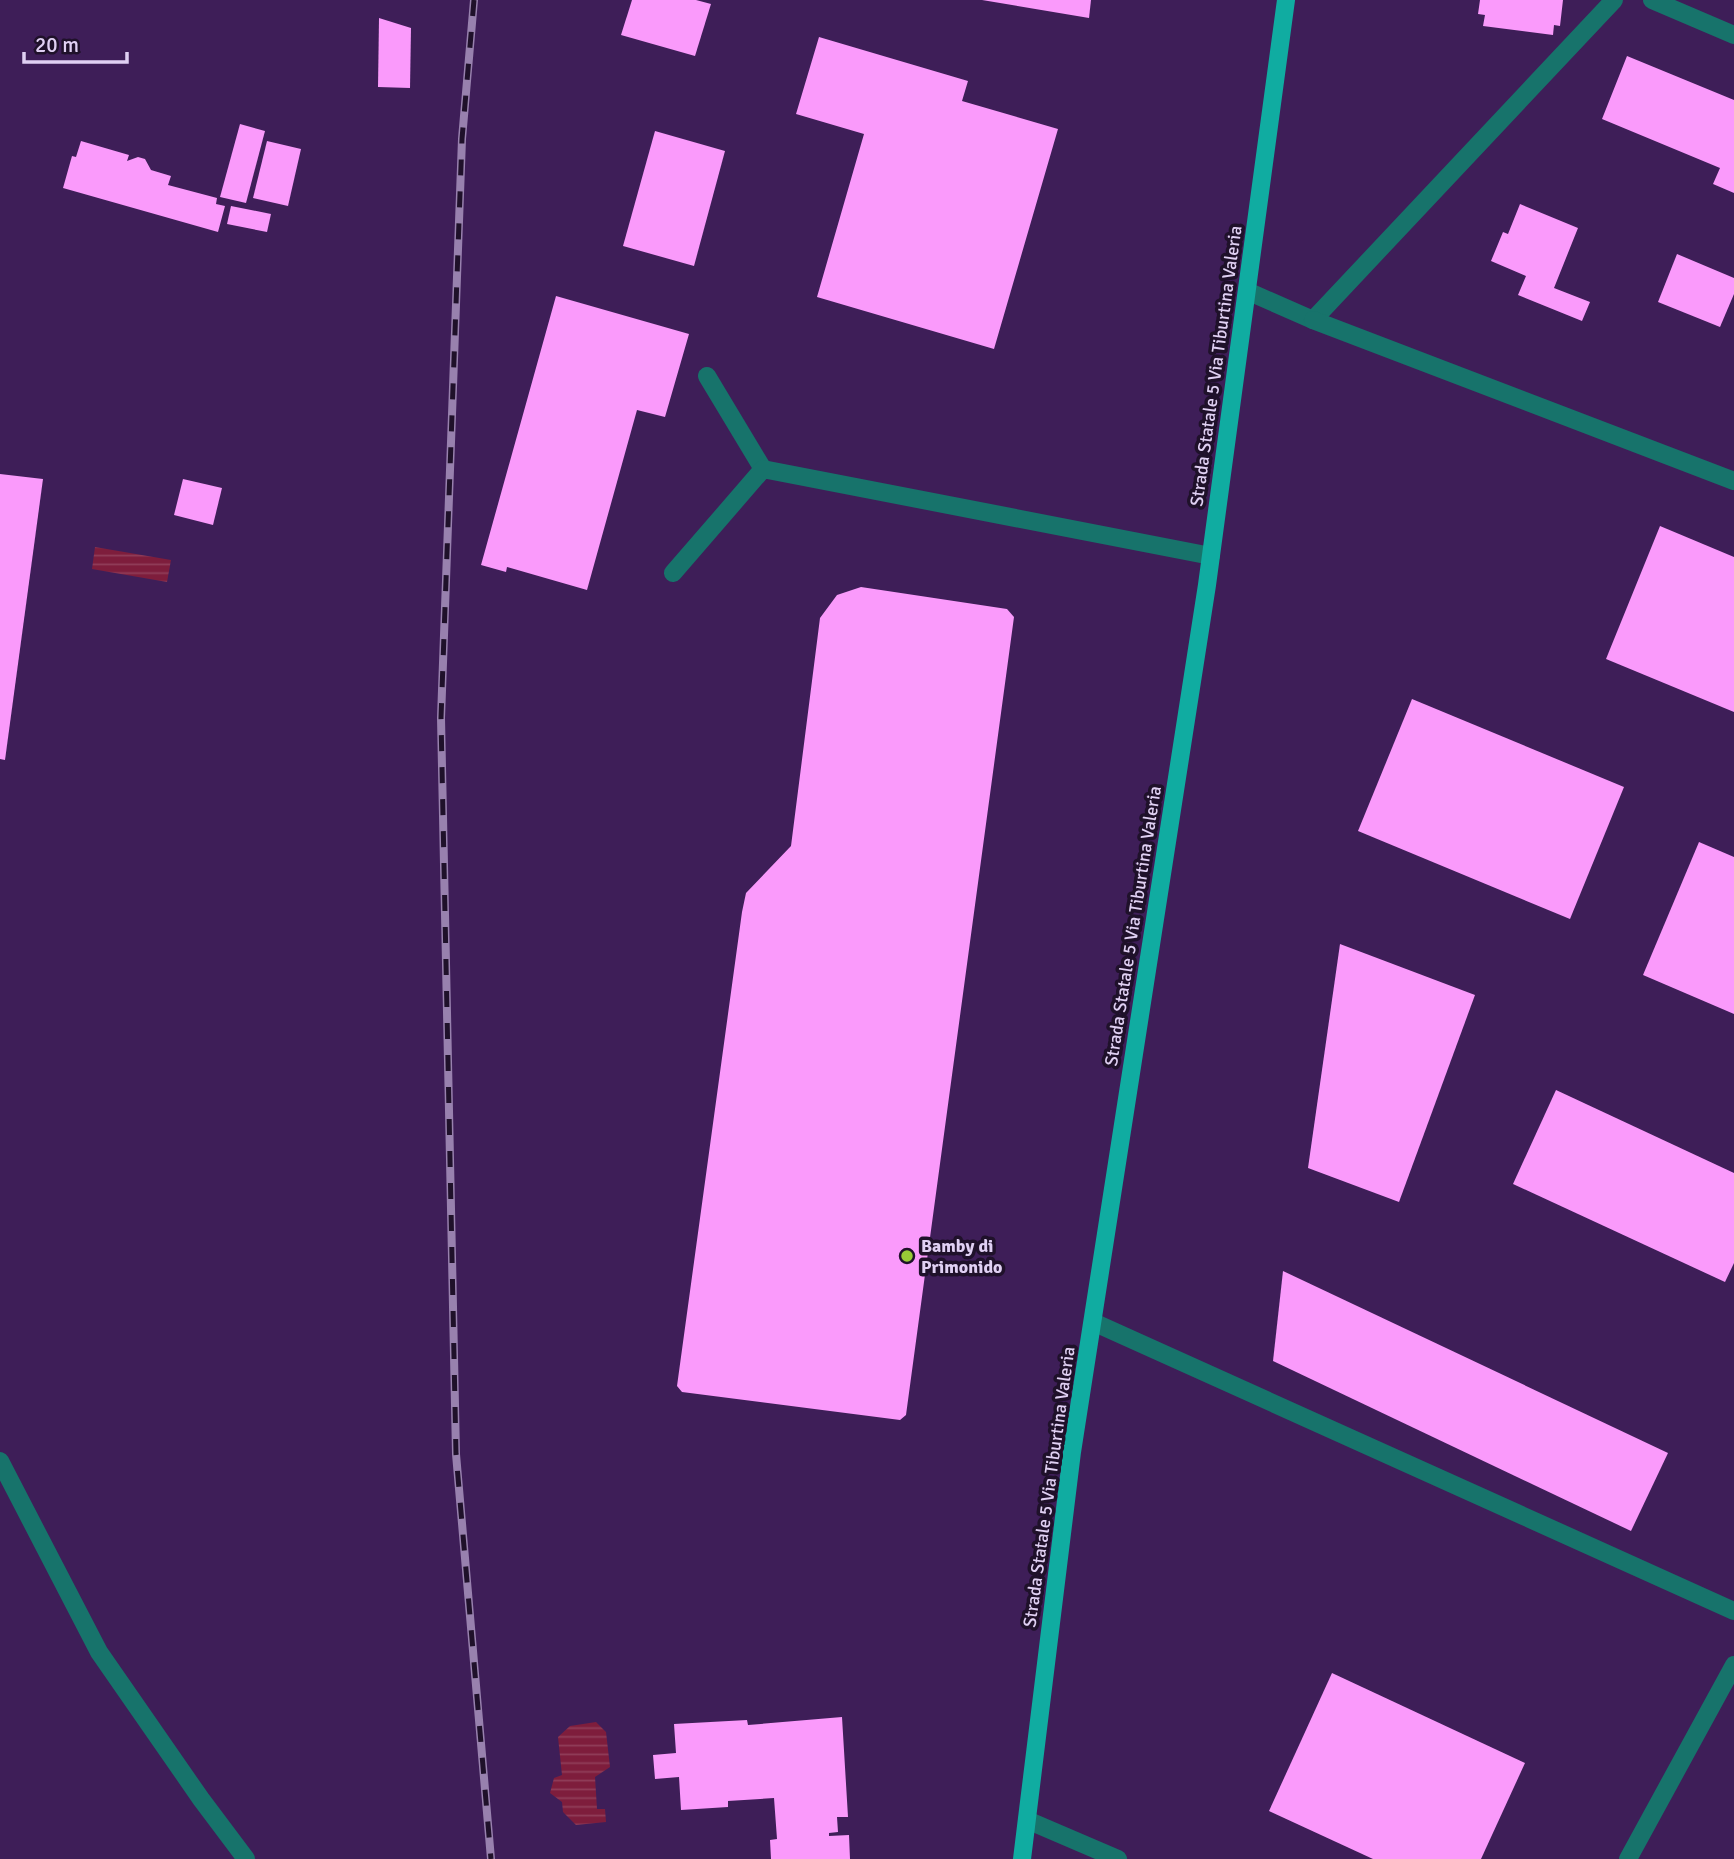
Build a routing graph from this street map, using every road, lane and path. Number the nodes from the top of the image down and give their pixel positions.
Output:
1 (1286, 0) edge
2 (1614, 0) edge
3 (1652, 0) edge
4 (1734, 35) edge
5 (1247, 291) junction
6 (1313, 320) junction
7 (706, 376) dead end
8 (763, 470) junction
9 (1734, 481) edge
10 (1211, 556) junction
11 (673, 573) dead end
12 (1093, 1322) junction
13 (0, 1461) edge
14 (1734, 1611) edge
15 (1734, 1665) edge
16 (1027, 1820) junction
17 (246, 1859) edge
18 (1022, 1859) edge
19 (1118, 1859) edge
20 (1628, 1859) edge

1 - 5 main road, Strada Statale 5 Via Tiburtina Valeria
2 - 6 street
3 - 4 street
5 - 6 street
5 - 10 main road, Strada Statale 5 Via Tiburtina Valeria
6 - 9 street
7 - 8 street
8 - 10 street
8 - 11 street
10 - 12 main road, Strada Statale 5 Via Tiburtina Valeria
12 - 14 street
12 - 16 main road, Strada Statale 5 Via Tiburtina Valeria
13 - 17 street
15 - 20 street
16 - 18 main road, Strada Statale 5 Via Tiburtina Valeria
16 - 19 street

